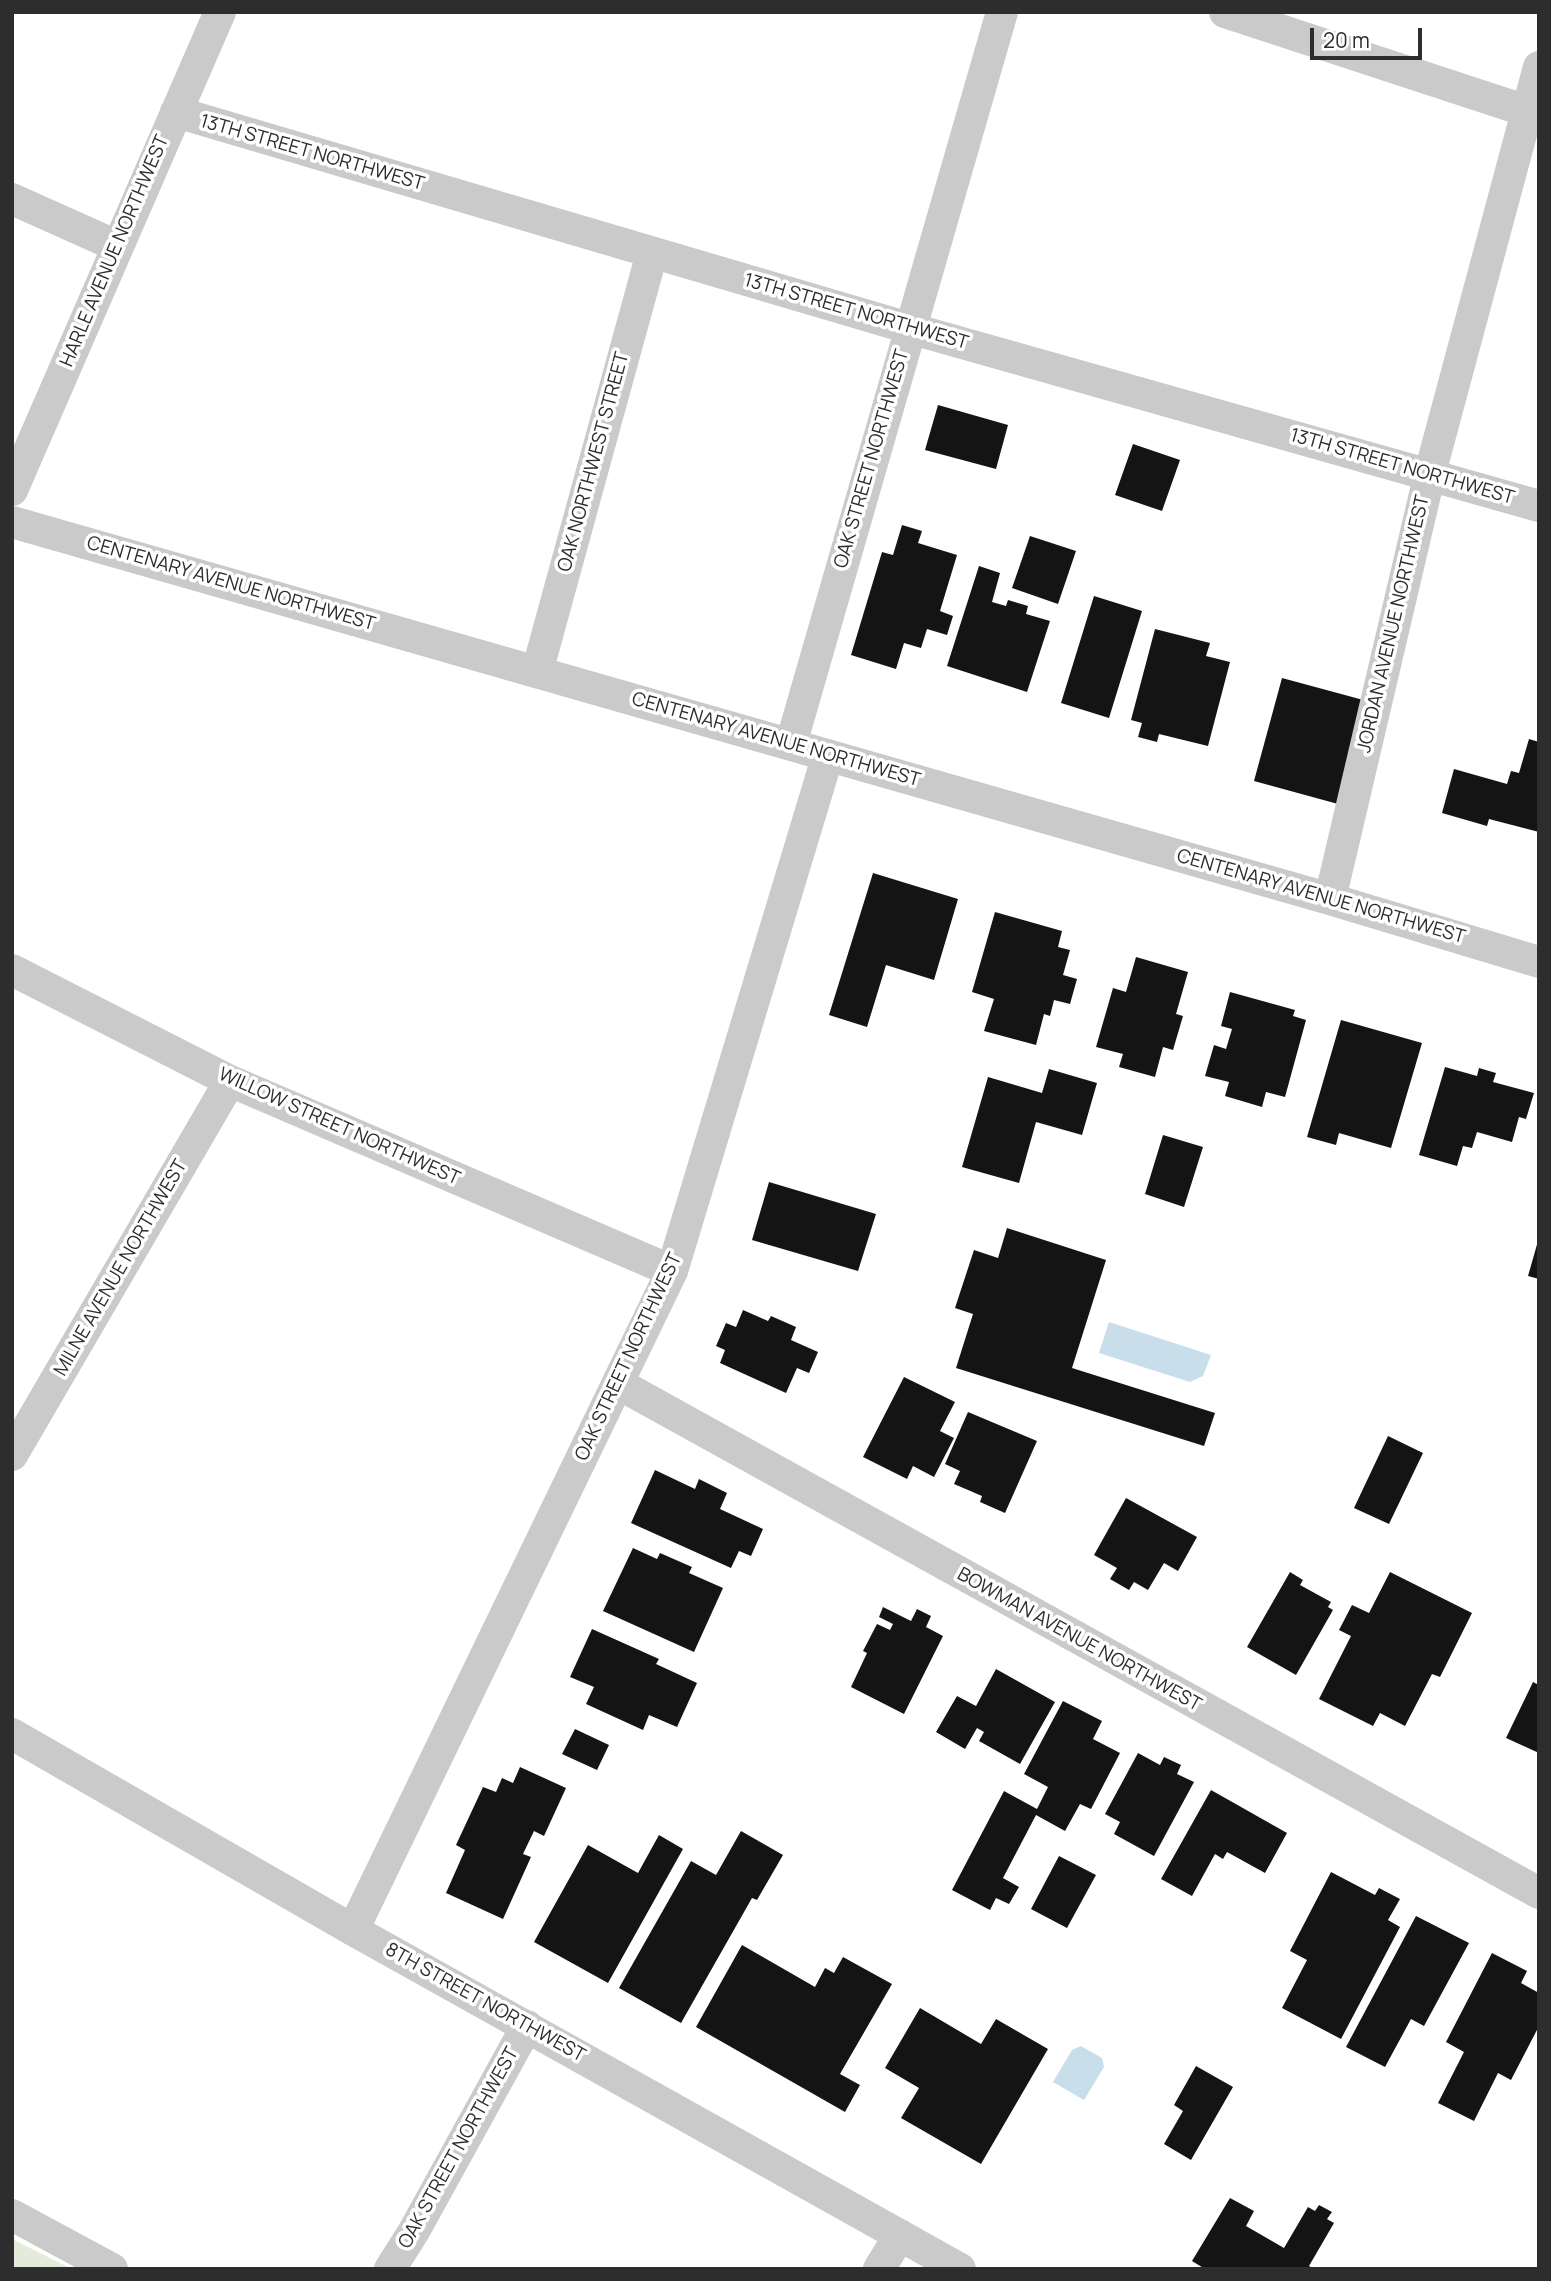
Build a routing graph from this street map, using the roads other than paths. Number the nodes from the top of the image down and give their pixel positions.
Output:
1 (220, 12) edge
2 (1002, 12) edge
3 (1225, 12) edge
4 (1539, 67) edge
5 (176, 112) junction
6 (1532, 113) edge
7 (12, 200) edge
8 (117, 246) junction
9 (652, 253) junction
10 (909, 328) junction
11 (1430, 473) junction
12 (12, 490) edge
13 (1539, 506) edge
14 (12, 522) edge
15 (537, 672) junction
16 (791, 744) junction
17 (828, 755) junction
18 (1329, 899) junction
19 (1539, 962) edge
20 (12, 970) edge
21 (230, 1081) junction
22 (672, 1271) junction
23 (619, 1384) junction
24 (12, 1455) edge
25 (12, 1734) edge
26 (1539, 1894) edge
27 (353, 1930) junction
28 (527, 2026) junction
29 (12, 2215) edge
30 (900, 2235) junction
31 (112, 2269) edge
32 (390, 2269) edge
33 (879, 2269) edge
34 (960, 2269) edge

1 - 5 street, HARLE AVENUE NORTHWEST
2 - 10 street, OAK STREET NORTHWEST
3 - 6 street
4 - 6 street, JORDAN AVENUE NORTHWEST
5 - 8 street, HARLE AVENUE NORTHWEST
5 - 9 street, 13TH STREET NORTHWEST
6 - 11 street, JORDAN AVENUE NORTHWEST
7 - 8 street
8 - 12 street, HARLE AVENUE NORTHWEST
9 - 10 street, 13TH STREET NORTHWEST
9 - 15 street, OAK NORTHWEST STREET
10 - 11 street, 13TH STREET NORTHWEST
10 - 16 street, OAK STREET NORTHWEST
11 - 13 street, 13TH STREET NORTHWEST
11 - 18 street, JORDAN AVENUE NORTHWEST
14 - 15 street, CENTENARY AVENUE NORTHWEST
15 - 16 street, CENTENARY AVENUE NORTHWEST
16 - 17 street, CENTENARY AVENUE NORTHWEST
17 - 18 street, CENTENARY AVENUE NORTHWEST
17 - 22 street, OAK STREET NORTHWEST
18 - 19 street, CENTENARY AVENUE NORTHWEST
20 - 21 street, WILLOW STREET NORTHWEST
21 - 22 street, WILLOW STREET NORTHWEST
21 - 24 street, MILNE AVENUE NORTHWEST
22 - 23 street, OAK STREET NORTHWEST
23 - 26 street, BOWMAN AVENUE NORTHWEST
23 - 27 street, OAK STREET NORTHWEST
25 - 27 street, 8TH STREET NORTHWEST
27 - 28 street, 8TH STREET NORTHWEST
28 - 30 street, 8TH STREET NORTHWEST
28 - 32 street, OAK STREET NORTHWEST
29 - 31 street
30 - 33 street
30 - 34 street, 8TH STREET NORTHWEST

